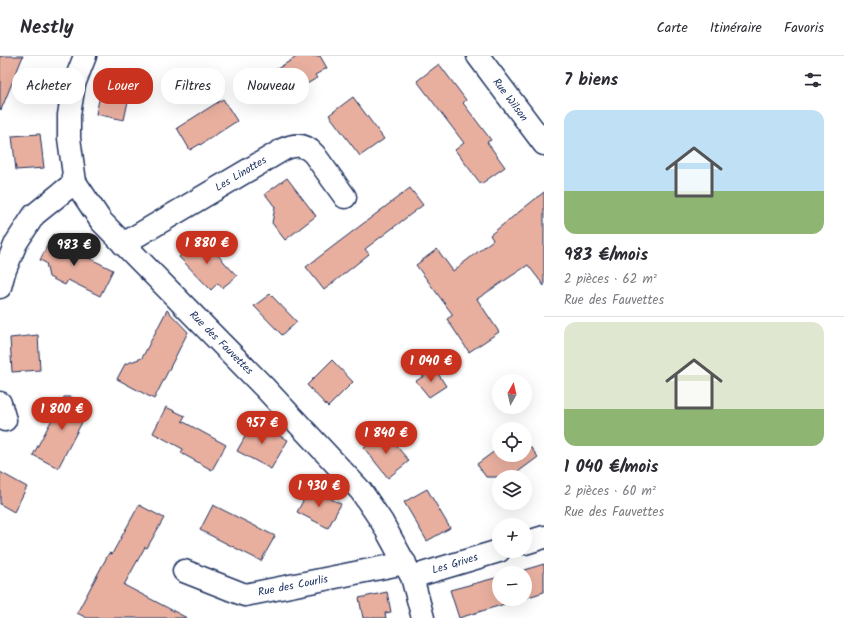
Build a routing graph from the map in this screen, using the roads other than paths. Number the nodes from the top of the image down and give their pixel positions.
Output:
1 (85, 56) edge
2 (478, 56) edge
3 (544, 144) edge
4 (75, 182) junction
5 (345, 197) dead end
6 (124, 244) junction
7 (0, 287) edge
8 (544, 537) edge
9 (532, 541) edge
10 (492, 552) edge
11 (408, 570) junction
12 (184, 571) dead end
13 (423, 618) edge

1 - 4 street, Rue des Fauvettes
2 - 3 street, Rue Wilson
4 - 6 street, Rue des Fauvettes
4 - 7 street
5 - 6 street, Les Linottes
6 - 11 street, Rue des Fauvettes
8 - 9 street
10 - 11 street, Les Grives
11 - 12 street, Rue des Courlis
11 - 13 street, Rue des Fauvettes

